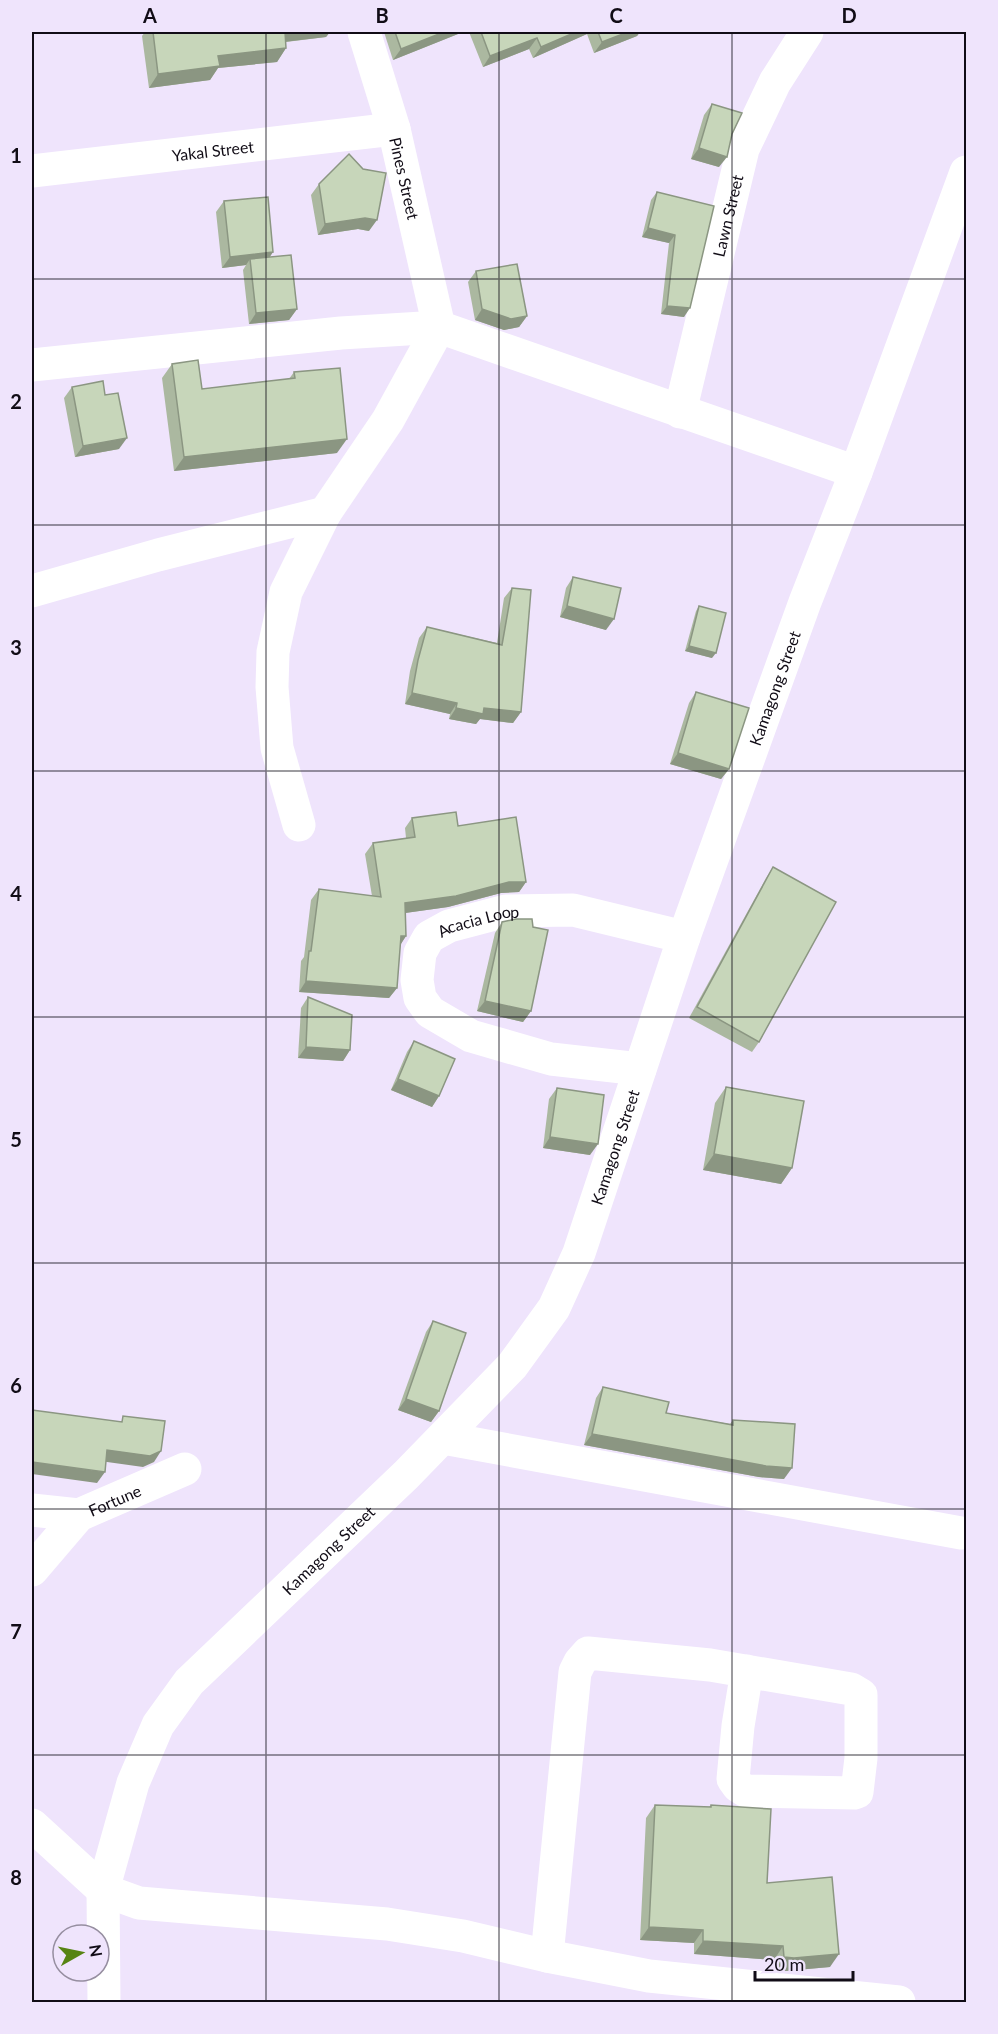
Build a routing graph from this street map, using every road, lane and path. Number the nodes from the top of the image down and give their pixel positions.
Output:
1 (364, 32) edge
2 (807, 32) edge
3 (393, 129) junction
4 (32, 171) edge
5 (966, 172) edge
6 (438, 327) junction
7 (32, 365) edge
8 (680, 412) junction
9 (856, 472) junction
10 (325, 513) junction
11 (32, 591) edge
12 (299, 825) dead end
13 (684, 937) junction
14 (640, 1069) junction
15 (442, 1438) junction
16 (184, 1469) dead end
17 (32, 1510) edge
18 (79, 1515) junction
19 (962, 1533) dead end
20 (32, 1570) edge
21 (747, 1671) junction
22 (32, 1825) edge
23 (104, 1890) junction
24 (547, 1956) junction
25 (104, 2002) edge
26 (899, 2002) edge

1 - 3 street, Pines Street
2 - 8 street, Lawn Street
3 - 4 street, Yakal Street
3 - 6 street, Pines Street
5 - 9 street, Kamagong Street
6 - 7 street
6 - 8 street
6 - 10 street
8 - 9 street
9 - 13 street, Kamagong Street
10 - 11 street
10 - 12 street
13 - 14 street, Kamagong Street
13 - 14 street, Acacia Loop
14 - 15 street, Kamagong Street
15 - 19 street
15 - 23 street, Kamagong Street
16 - 18 street, Fortune
17 - 18 street
18 - 20 street, Fortune
21 - 21 street
21 - 24 street
22 - 23 street
23 - 24 street
23 - 25 street, Kamagong Street
24 - 26 street

